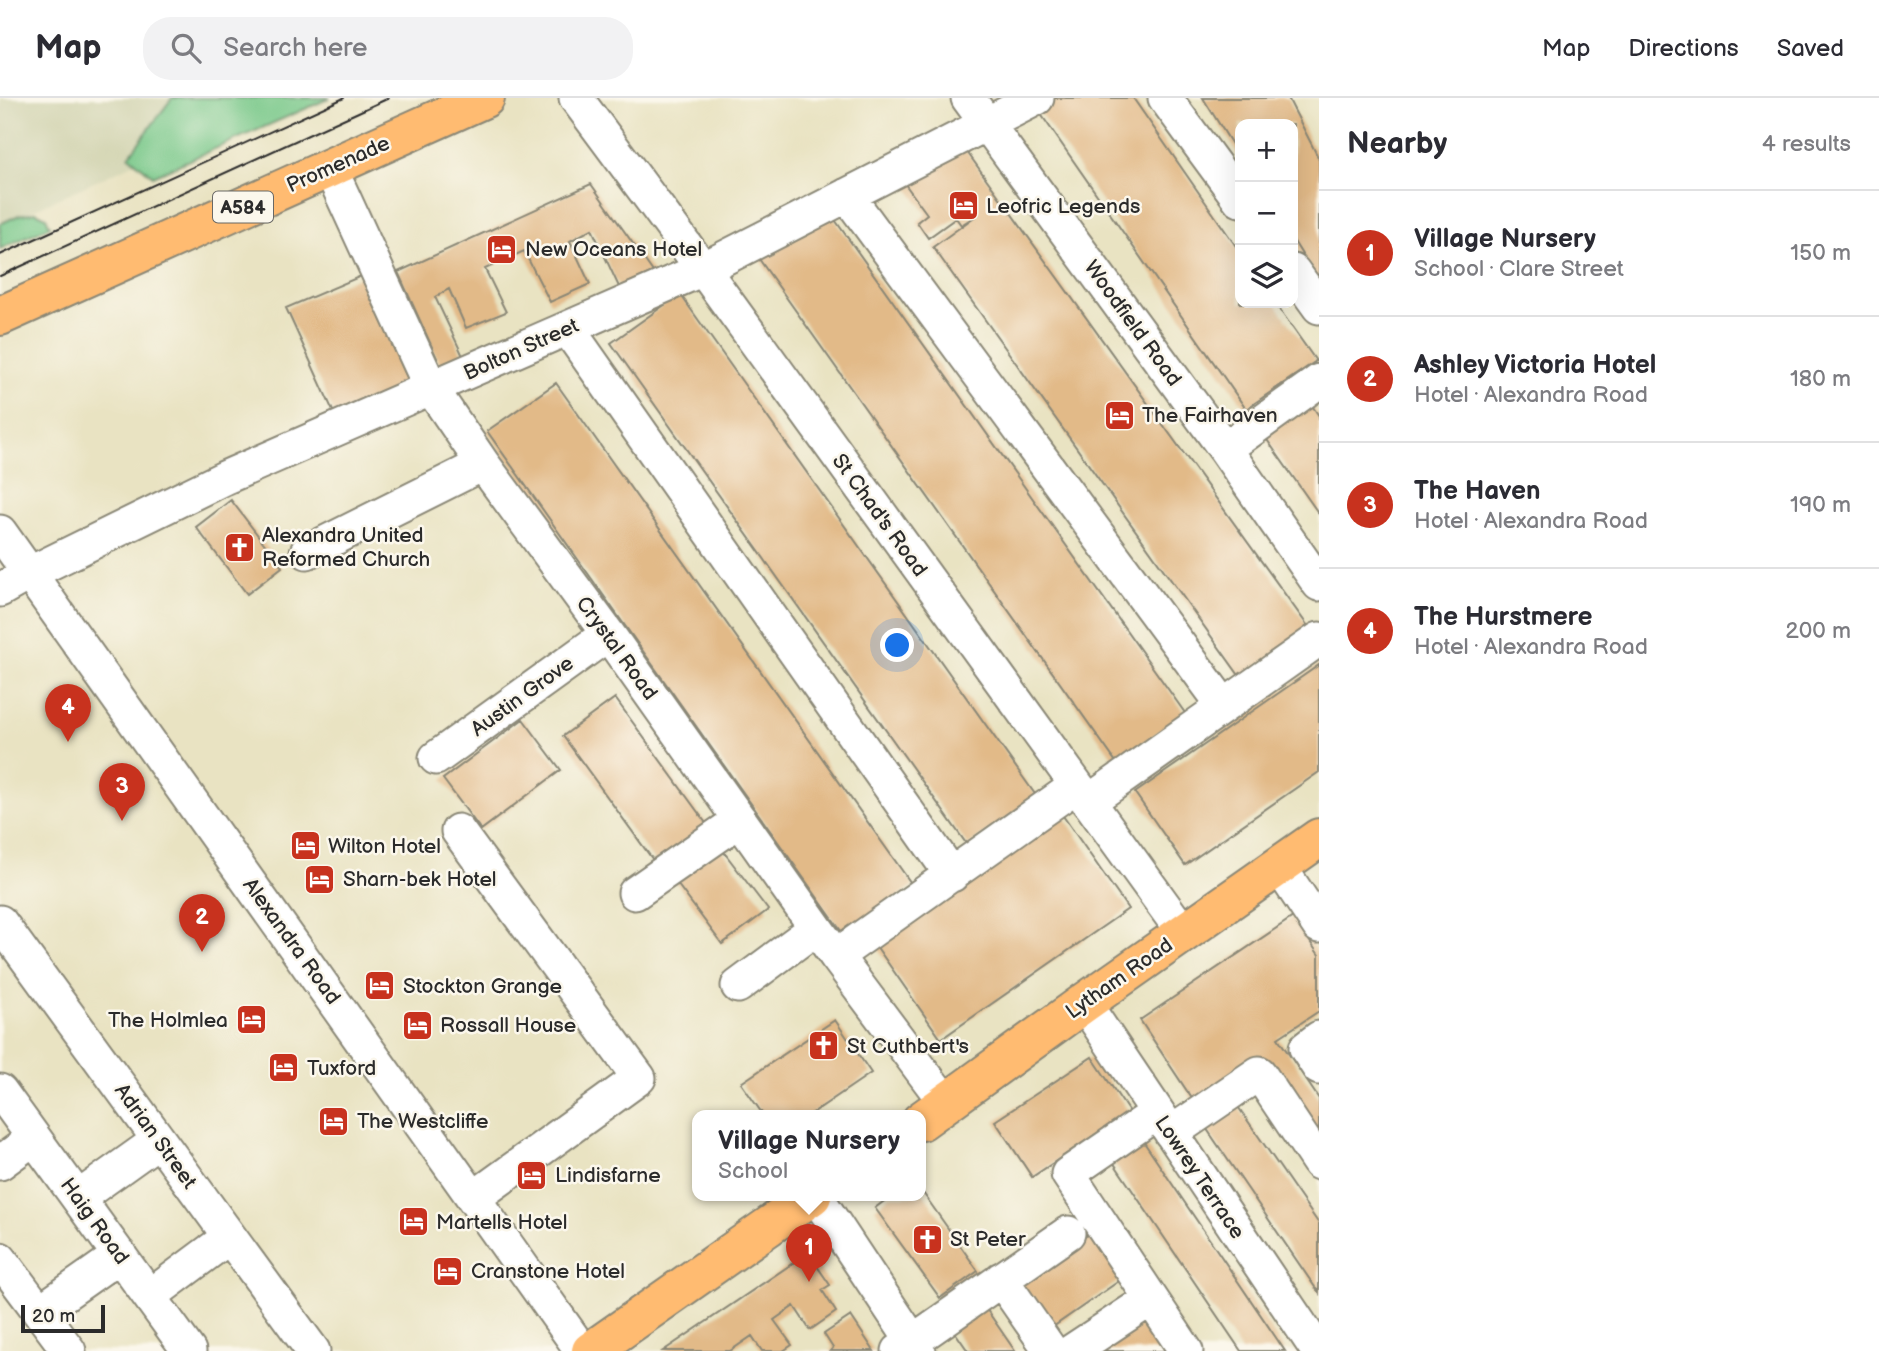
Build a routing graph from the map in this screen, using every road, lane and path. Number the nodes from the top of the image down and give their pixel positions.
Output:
1 (485, 98) edge
2 (576, 98) edge
3 (968, 98) edge
4 (1037, 98) edge
5 (1165, 98) edge
6 (987, 125) junction
7 (330, 168) junction
8 (1235, 193) edge
9 (847, 195) junction
10 (704, 269) junction
11 (1298, 278) edge
12 (1319, 307) edge
13 (0, 316) edge
14 (568, 329) junction
15 (1319, 381) edge
16 (431, 388) junction
17 (1225, 449) junction
18 (483, 464) junction
19 (0, 532) edge
20 (307, 552) dead end
21 (30, 573) junction
22 (1319, 584) edge
23 (0, 590) edge
24 (608, 634) junction
25 (1319, 639) edge
26 (1224, 706) junction
27 (436, 758) dead end
28 (1082, 794) junction
29 (740, 820) junction
30 (458, 831) dead end
31 (1319, 838) edge
32 (1279, 866) junction
33 (953, 875) junction
34 (635, 893) dead end
35 (0, 922) edge
36 (1319, 926) edge
37 (817, 928) junction
38 (1183, 932) junction
39 (836, 956) junction
40 (738, 986) dead end
41 (1084, 1003) junction
42 (1319, 1038) edge
43 (1319, 1068) edge
44 (0, 1091) edge
45 (934, 1112) edge
46 (1164, 1123) junction
47 (34, 1138) junction
48 (159, 1140) junction
49 (0, 1163) edge
50 (1319, 1163) edge
51 (475, 1197) junction
52 (78, 1198) junction
53 (799, 1201) edge
54 (801, 1201) edge
55 (1068, 1233) dead end
56 (229, 1237) junction
57 (120, 1255) junction
58 (0, 1259) edge
59 (1001, 1279) junction
60 (150, 1296) junction
61 (1140, 1306) dead end
62 (39, 1312) junction
63 (910, 1348) edge
64 (69, 1351) edge
65 (189, 1351) edge
66 (313, 1351) edge
67 (582, 1351) edge
68 (591, 1351) edge
69 (1051, 1351) edge
70 (1072, 1351) edge
71 (1186, 1351) edge
72 (1318, 1351) edge

1 - 7 main road, Promenade / A584
2 - 10 street, St Chad's Road
3 - 6 street, Woodfield Road
4 - 6 street, Bolton Street
5 - 8 street
6 - 9 street, Bolton Street
6 - 17 street, Woodfield Road
7 - 13 main road, Promenade / A584
7 - 16 street, Crystal Road
9 - 10 street, Bolton Street
9 - 26 street
10 - 14 street, Bolton Street
10 - 28 street, St Chad's Road
11 - 12 street
14 - 16 street, Bolton Street
14 - 33 street
15 - 17 street
16 - 18 street, Crystal Road
16 - 21 street, Bolton Street
17 - 22 street, Woodfield Road
18 - 20 street
18 - 24 street, Crystal Road
19 - 21 street, Alexandra Road
21 - 23 street, Bolton Street
21 - 51 street, Alexandra Road
24 - 27 street, Austin Grove
24 - 29 street, Crystal Road
25 - 26 street
26 - 28 street
28 - 33 street
28 - 38 street, St Chad's Road
29 - 34 street
29 - 37 street, Crystal Road
30 - 51 street
31 - 32 main road, Lytham Road
32 - 36 street
32 - 38 main road, Lytham Road
33 - 39 street
35 - 48 street, Adrian Street
37 - 39 street, Crystal Road
37 - 40 street
38 - 41 main road, Lytham Road
39 - 45 street, Crystal Road
41 - 45 main road, Lytham Road
41 - 46 street, Lowrey Terrace
42 - 43 street
44 - 47 street, Haig Road
46 - 50 street
46 - 71 street
46 - 72 street, Lowrey Terrace
47 - 49 street
47 - 52 street, Haig Road
48 - 52 street
48 - 56 street, Adrian Street
51 - 67 street, Alexandra Road
52 - 57 street, Haig Road
53 - 68 main road
54 - 63 street
55 - 59 street
56 - 60 street
56 - 66 street, Adrian Street
57 - 60 street, Haig Road
57 - 62 street
58 - 62 street
59 - 63 street
59 - 69 street
60 - 65 street, Haig Road
61 - 70 street
62 - 64 street

